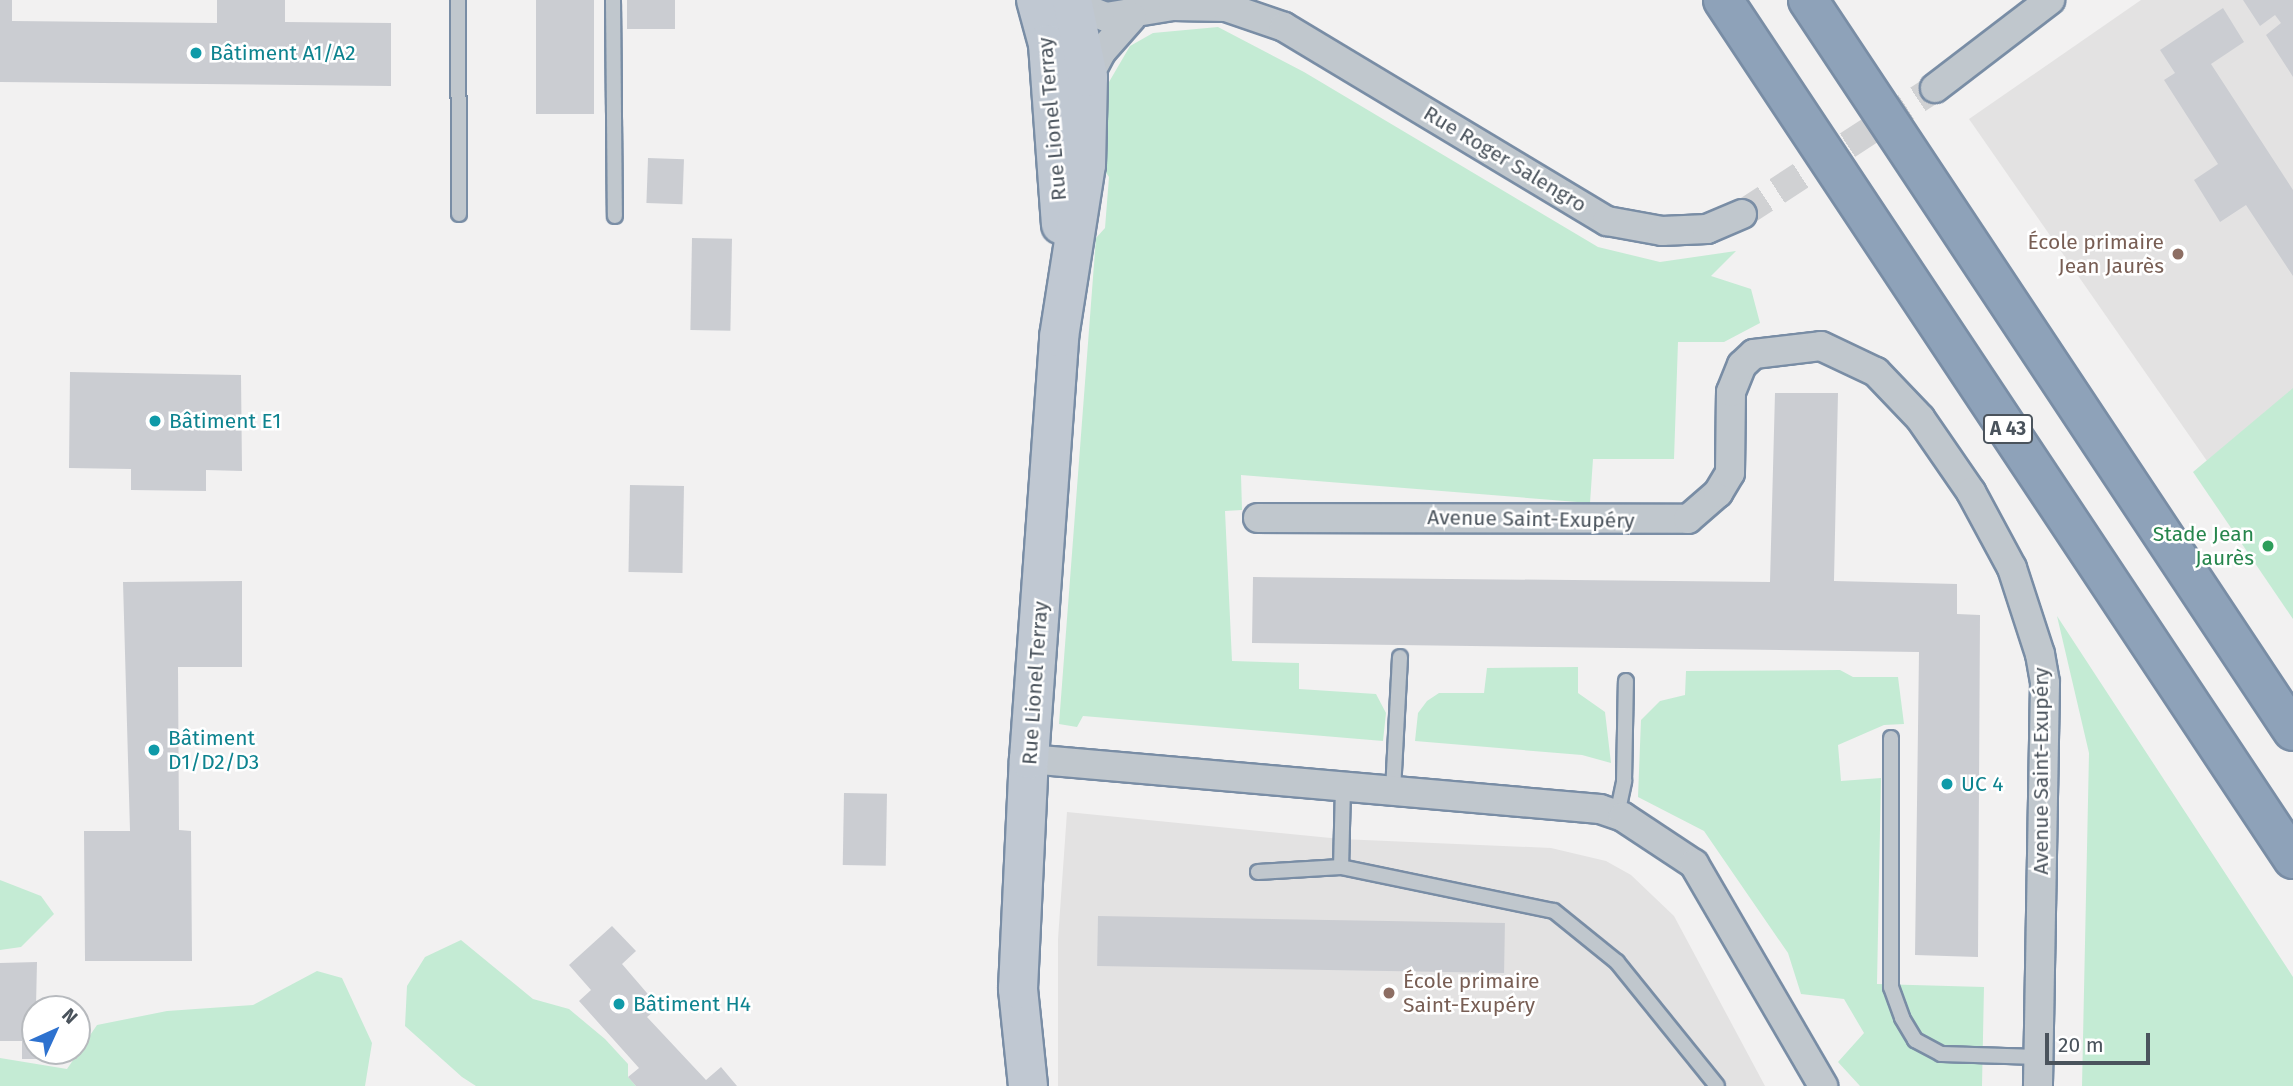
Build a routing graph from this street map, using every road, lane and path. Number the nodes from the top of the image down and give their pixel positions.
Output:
1 (458, 0) edge
2 (614, 0) edge
3 (1036, 0) edge
4 (1257, 0) edge
5 (1723, 0) edge
6 (1808, 0) edge
7 (2050, 0) edge
8 (1070, 2) edge
9 (1228, 3) edge
10 (1132, 17) junction
11 (1284, 27) junction
12 (1088, 77) junction
13 (1935, 88) tunnel mouth
14 (459, 214) dead end
15 (1742, 214) tunnel mouth
16 (615, 216) dead end
17 (1065, 280) junction
18 (1258, 518) dead end
19 (1399, 657) dead end
20 (1626, 681) dead end
21 (2293, 731) edge
22 (1891, 738) dead end
23 (1029, 759) junction
24 (1342, 787) junction
25 (1393, 791) junction
26 (1617, 815) junction
27 (2293, 859) edge
28 (1341, 867) junction
29 (1258, 872) dead end
30 (2039, 1057) junction
31 (1028, 1086) edge
32 (1717, 1086) edge
33 (1824, 1086) edge
34 (2038, 1086) edge

1 - 14 lane
2 - 16 lane
3 - 17 main road, Rue Lionel Terray
4 - 11 street, Rue Roger Salengro
5 - 27 highway, A 43
6 - 21 highway
7 - 13 street
8 - 10 street, Rue Roger Salengro
8 - 12 main road, Rue Lionel Terray
9 - 10 street, Rue Roger Salengro
9 - 11 street, Rue Roger Salengro
10 - 12 street
11 - 15 street, Rue Roger Salengro
12 - 17 main road, Rue Lionel Terray
17 - 23 main road, Rue Lionel Terray
18 - 30 street, Avenue Saint-Exupéry
19 - 25 lane
20 - 26 lane
22 - 30 lane
23 - 24 street
23 - 31 main road, Rue Lionel Terray
24 - 25 street
24 - 28 lane
25 - 26 street
26 - 33 street
28 - 29 lane
28 - 32 lane
30 - 34 street, Avenue Saint-Exupéry

